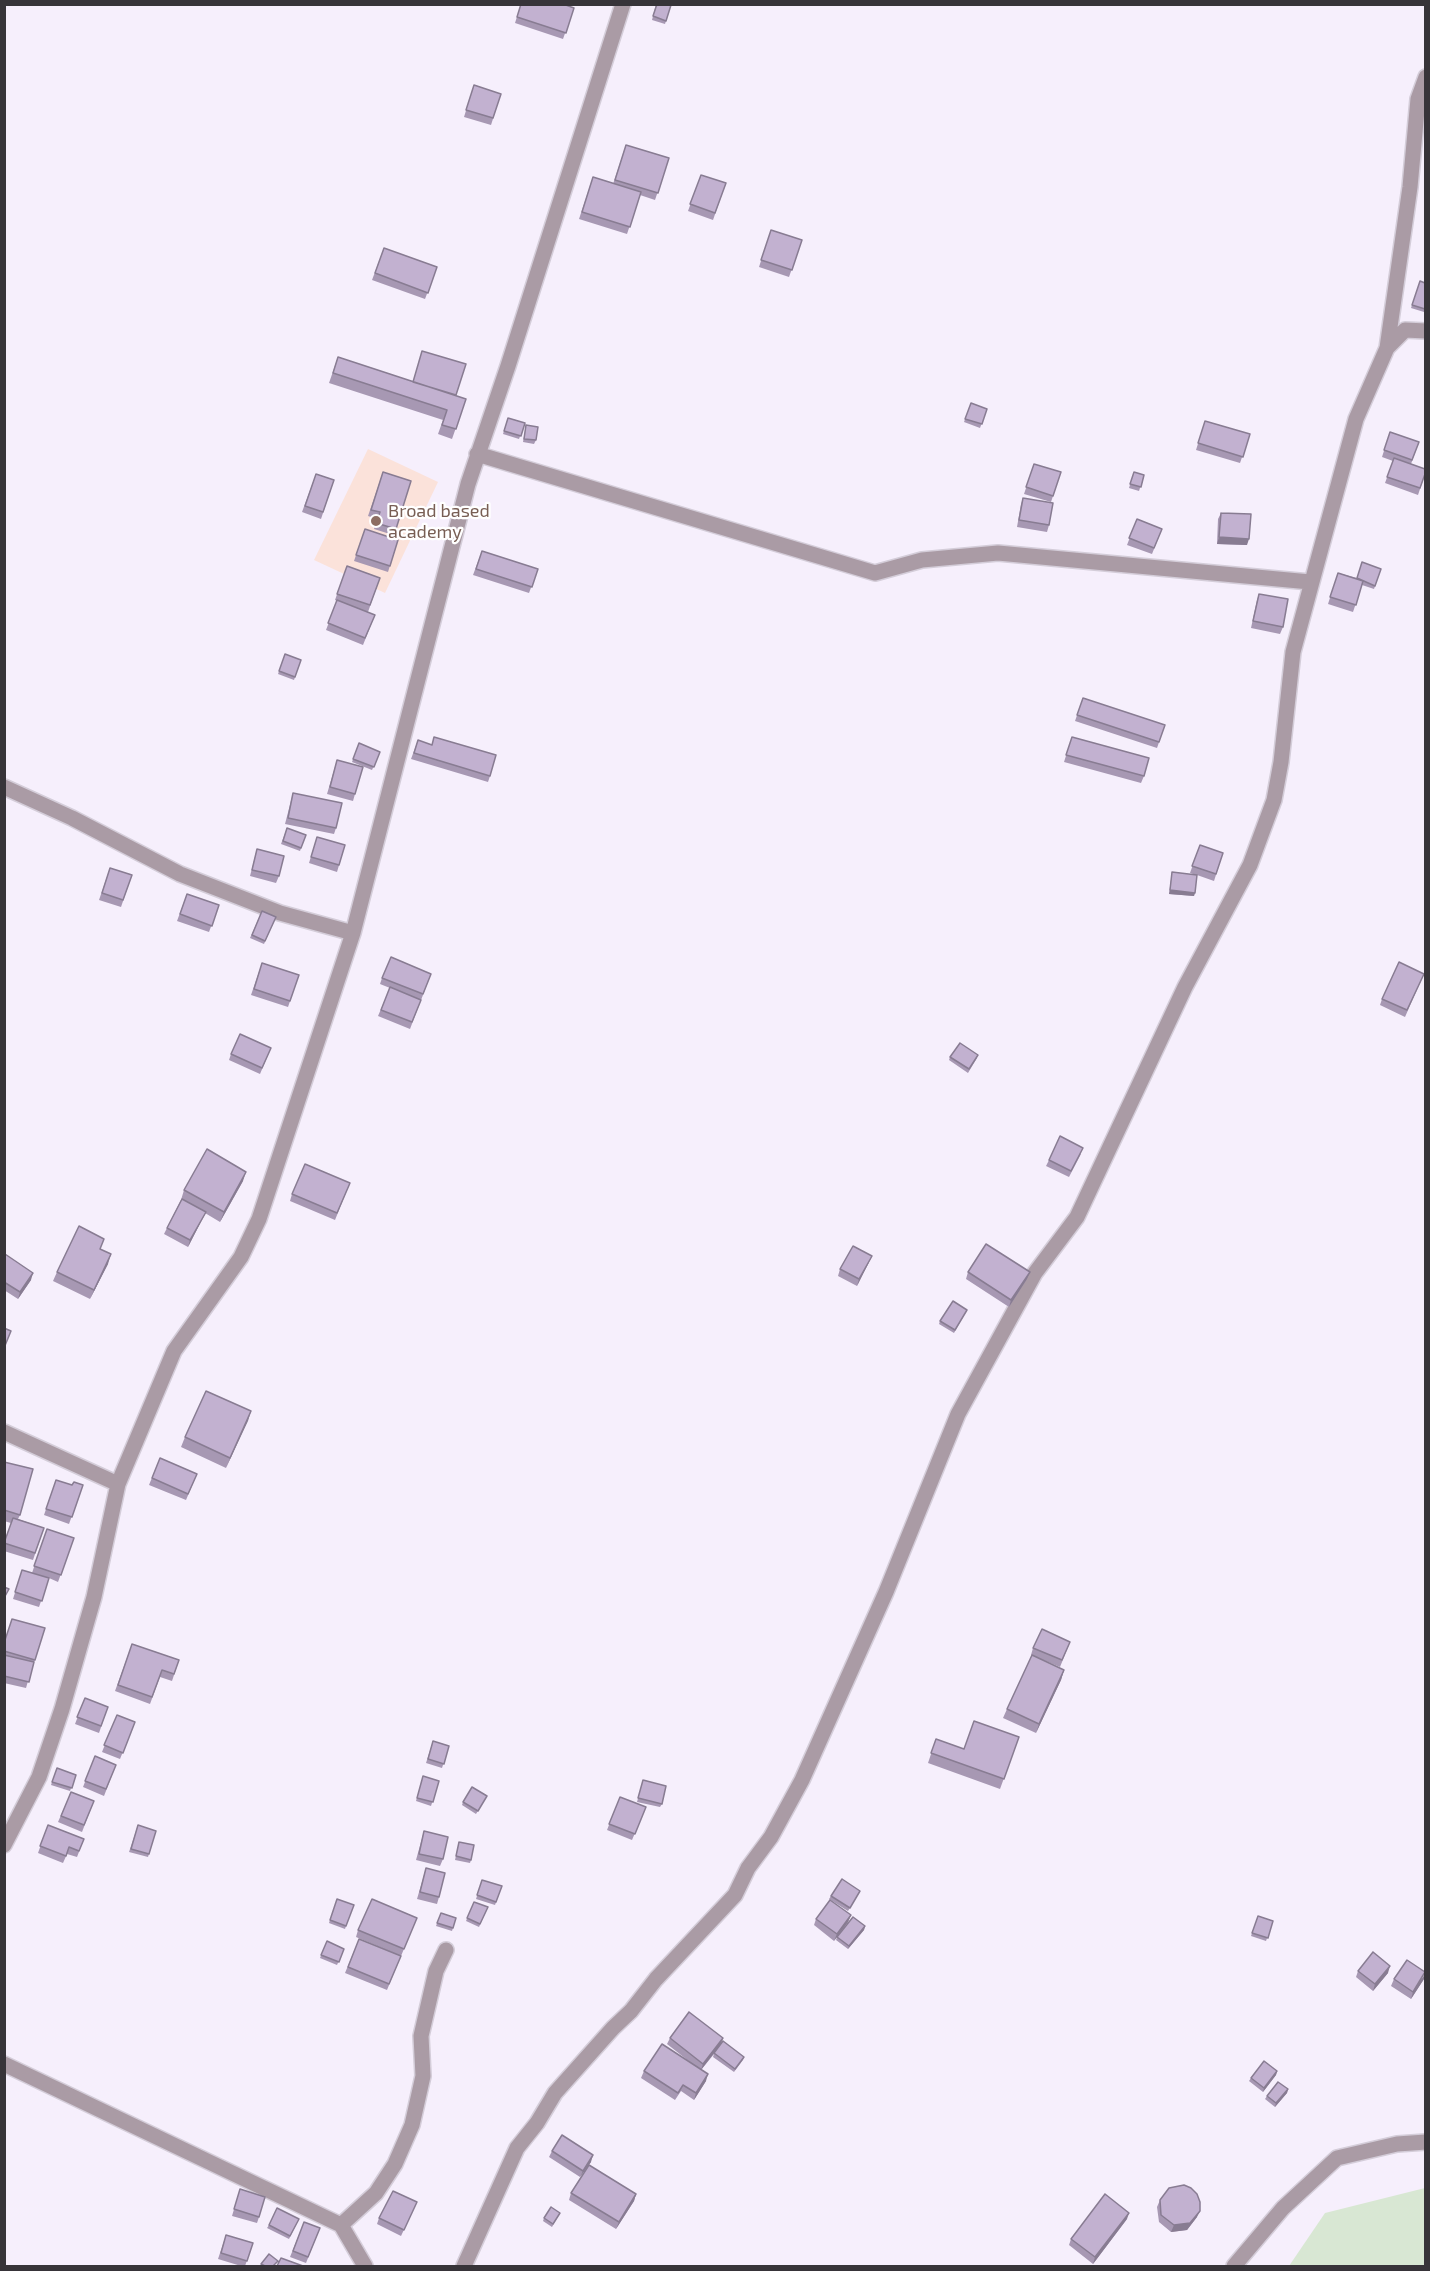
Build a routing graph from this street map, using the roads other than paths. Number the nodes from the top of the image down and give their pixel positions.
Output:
1 (623, 4) edge
2 (1425, 77) edge
3 (1425, 331) edge
4 (1387, 348) junction
5 (477, 454) junction
6 (1310, 582) junction
7 (4, 787) edge
8 (353, 933) junction
9 (4, 1432) edge
10 (118, 1484) junction
11 (4, 1845) edge
12 (446, 1950) dead end
13 (4, 2064) edge
14 (1425, 2142) edge
15 (340, 2225) junction
16 (365, 2266) edge
17 (464, 2266) edge
18 (1234, 2266) edge

1 - 5 street
2 - 4 street
3 - 4 street
4 - 6 street
5 - 6 street
5 - 8 street
6 - 17 street
7 - 8 street
8 - 10 street
9 - 10 street
10 - 11 street
12 - 15 street
13 - 15 street
14 - 18 street
15 - 16 street

